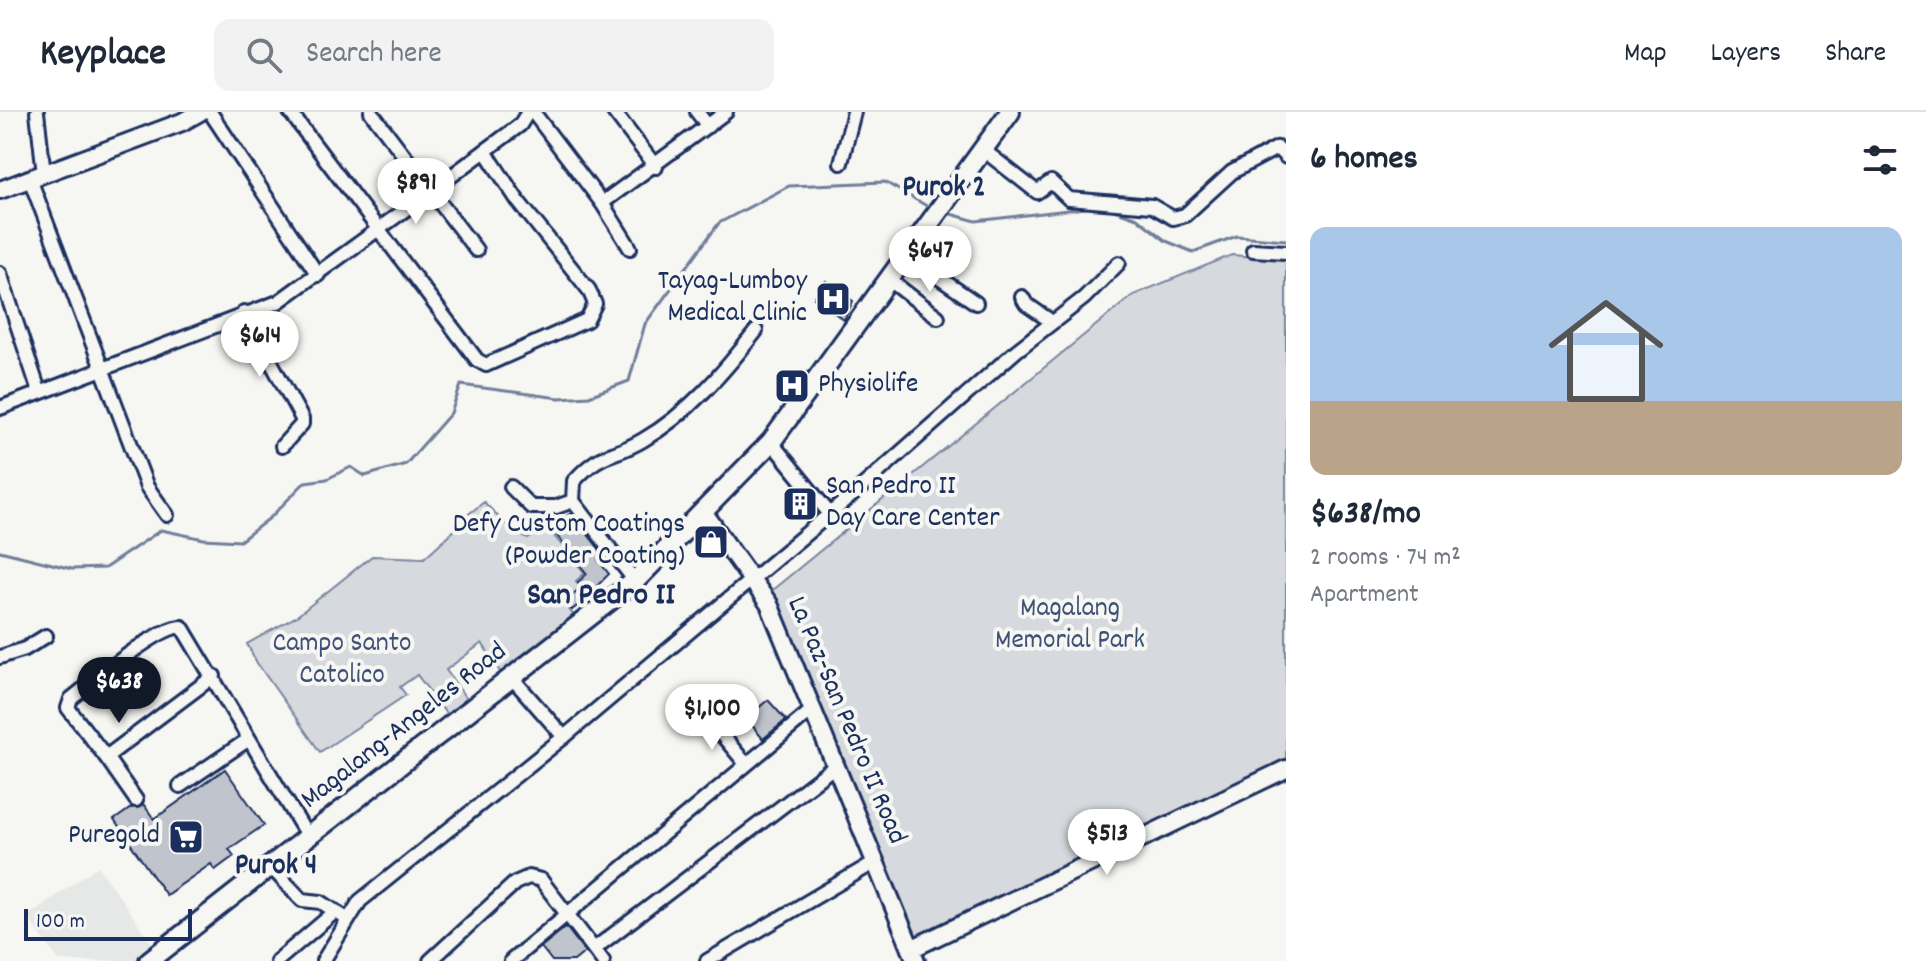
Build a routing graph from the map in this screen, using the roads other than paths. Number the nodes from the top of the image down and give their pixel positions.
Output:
1 (37, 112) edge
2 (200, 112) edge
3 (210, 112) edge
4 (290, 112) edge
5 (371, 112) edge
6 (530, 112) edge
7 (614, 112) edge
8 (697, 112) edge
9 (726, 112) edge
10 (854, 112) edge
11 (1010, 112) edge
12 (179, 117) edge
13 (708, 126) junction
14 (982, 149) junction
15 (485, 151) junction
16 (1286, 157) edge
17 (841, 163) dead end
18 (656, 167) junction
19 (37, 177) junction
20 (0, 190) edge
21 (431, 191) junction
22 (602, 203) junction
23 (378, 232) junction
24 (630, 248) dead end
25 (476, 250) dead end
26 (1253, 250) dead end
27 (1286, 252) edge
28 (904, 254) junction
29 (1119, 263) dead end
30 (0, 273) edge
31 (318, 275) junction
32 (887, 278) junction
33 (1022, 297) dead end
34 (976, 303) dead end
35 (244, 312) junction
36 (938, 317) dead end
37 (1052, 322) junction
38 (756, 331) dead end
39 (103, 366) junction
40 (39, 391) junction
41 (0, 408) edge
42 (771, 442) junction
43 (282, 446) dead end
44 (511, 487) dead end
45 (573, 501) junction
46 (704, 513) junction
47 (829, 513) junction
48 (167, 515) dead end
49 (753, 577) junction
50 (635, 581) junction
51 (46, 636) dead end
52 (0, 657) edge
53 (214, 676) junction
54 (513, 679) junction
55 (812, 710) junction
56 (706, 716) dead end
57 (564, 737) junction
58 (249, 739) junction
59 (106, 757) junction
60 (746, 764) junction
61 (834, 767) junction
62 (1286, 769) edge
63 (180, 786) dead end
64 (136, 800) dead end
65 (308, 837) junction
66 (875, 862) junction
67 (270, 866) junction
68 (566, 913) junction
69 (342, 915) junction
70 (594, 949) junction
71 (913, 955) edge
72 (149, 961) edge
73 (277, 961) edge
74 (323, 961) edge
75 (430, 961) edge
76 (511, 961) edge
77 (603, 961) edge
78 (707, 961) edge

1 - 19 street
2 - 12 street
3 - 31 street
4 - 23 street
5 - 21 street
6 - 15 street
6 - 22 street
7 - 18 street
8 - 13 street
9 - 13 street
10 - 17 street
11 - 14 main road, Magalang-Angeles Road
12 - 19 street
13 - 18 street
14 - 16 street
14 - 28 main road, Magalang-Angeles Road
15 - 21 street
15 - 23 street
18 - 22 street
19 - 20 street
19 - 39 street
21 - 23 street
21 - 25 street
22 - 24 street
23 - 31 street
26 - 27 street
28 - 32 main road, Magalang-Angeles Road
28 - 34 street
29 - 37 street
30 - 40 street
31 - 35 street
32 - 36 street
32 - 42 main road, Magalang-Angeles Road
33 - 37 street
35 - 39 street
35 - 43 street
37 - 47 street
38 - 45 street
39 - 40 street
39 - 48 street
40 - 41 street
42 - 46 main road, Magalang-Angeles Road
42 - 47 street
44 - 45 street
45 - 50 street
46 - 49 street, La Paz-San Pedro II Road
46 - 50 main road, Magalang-Angeles Road
47 - 49 street
49 - 55 street, La Paz-San Pedro II Road
49 - 57 street
50 - 54 main road, Magalang-Angeles Road
51 - 52 street
53 - 58 street
53 - 59 street
53 - 59 street
54 - 57 street
54 - 65 main road, Magalang-Angeles Road
55 - 60 street
55 - 61 street, La Paz-San Pedro II Road
56 - 60 street
57 - 69 street
58 - 63 street
58 - 65 street
59 - 64 street
60 - 68 street
61 - 66 street, La Paz-San Pedro II Road
61 - 70 street
62 - 71 street
65 - 67 main road, Magalang-Angeles Road
66 - 71 street, La Paz-San Pedro II Road
66 - 78 street
67 - 69 street
67 - 72 main road, Magalang-Angeles Road
68 - 70 street
68 - 75 street
68 - 76 street
69 - 73 street
69 - 74 street
70 - 77 street

